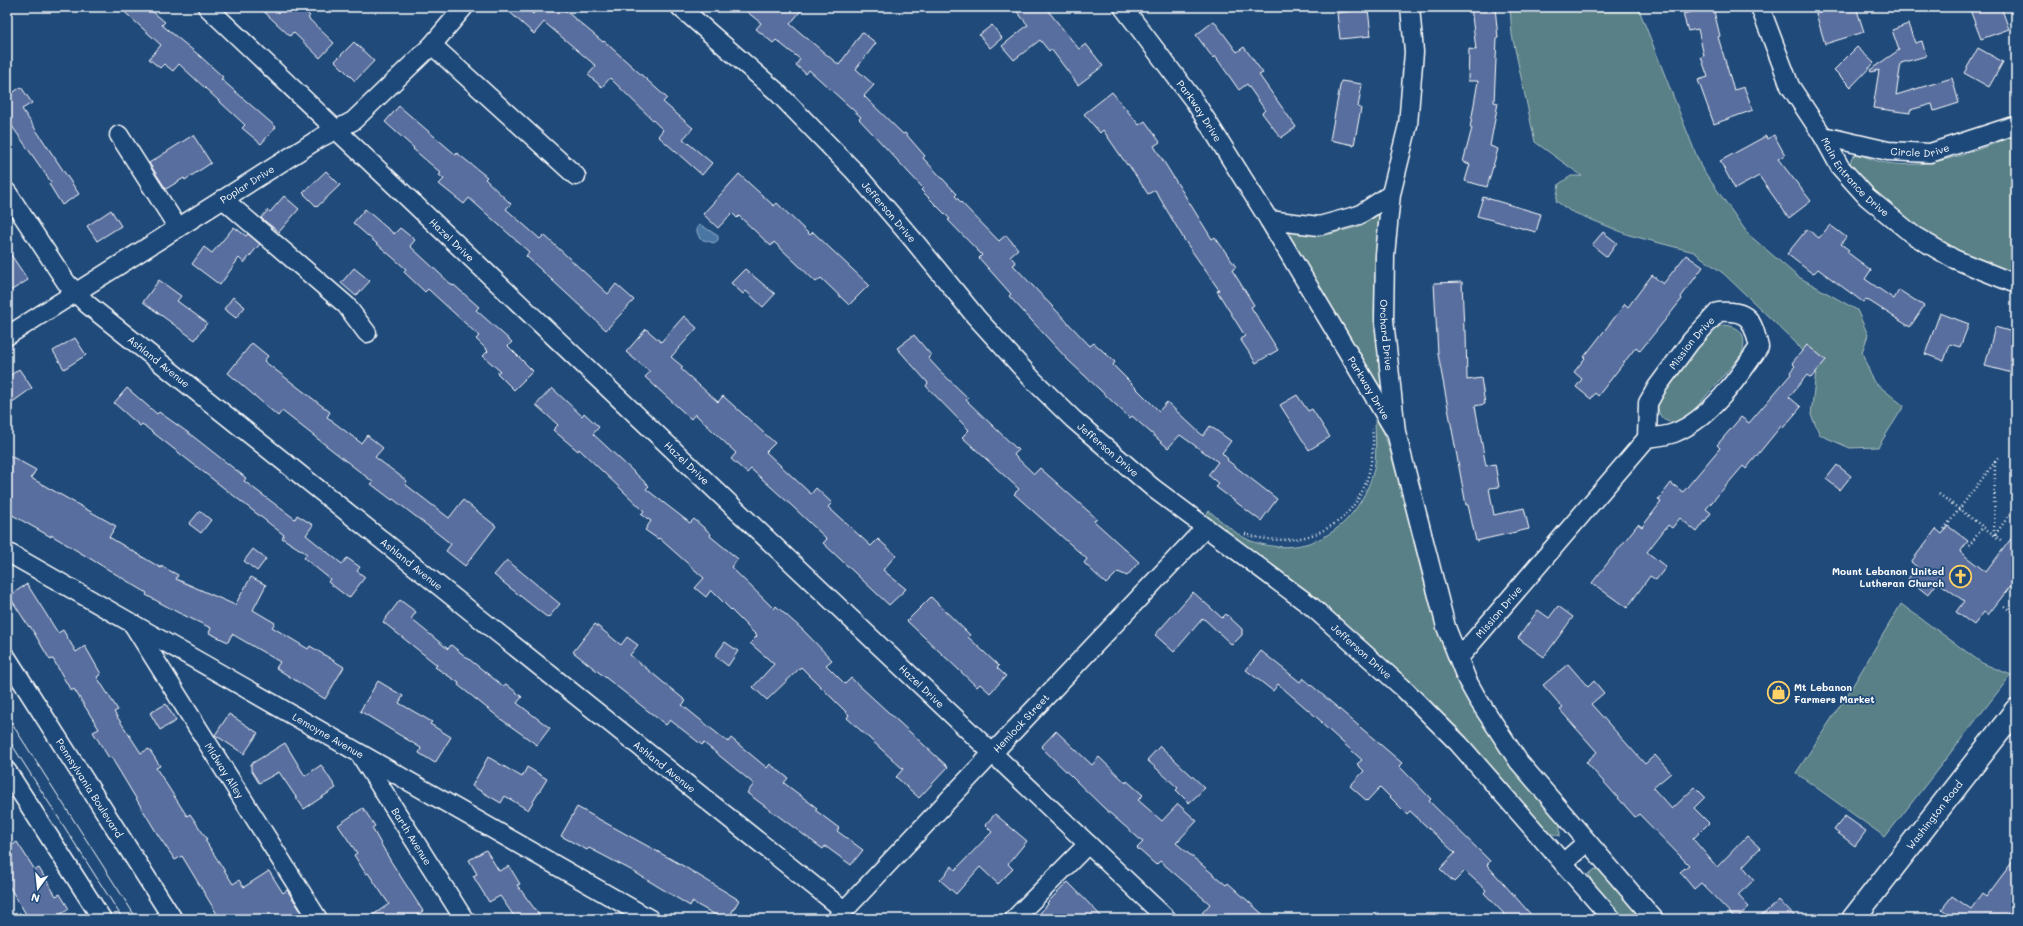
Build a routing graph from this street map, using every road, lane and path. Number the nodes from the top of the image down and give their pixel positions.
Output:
1 (207, 7) edge
2 (464, 7) edge
3 (680, 7) edge
4 (1123, 7) edge
5 (1410, 7) edge
6 (1760, 7) edge
7 (432, 45) junction
8 (2016, 125) edge
9 (336, 131) junction
10 (119, 135) dead end
11 (1823, 136) junction
12 (576, 176) dead end
13 (7, 192) edge
14 (1391, 194) junction
15 (224, 198) junction
16 (1269, 220) junction
17 (178, 228) junction
18 (2016, 284) edge
19 (75, 294) junction
20 (367, 333) dead end
21 (7, 336) edge
22 (1386, 416) junction
23 (1396, 432) junction
24 (1647, 438) junction
25 (1998, 458) dead end
26 (1995, 462) junction
27 (1939, 494) dead end
28 (2016, 506) edge
29 (1959, 509) junction
30 (1983, 527) junction
31 (1205, 528) junction
32 (1944, 529) dead end
33 (1242, 532) dead end
34 (1994, 536) junction
35 (2002, 541) dead end
36 (1969, 546) dead end
37 (7, 552) edge
38 (2004, 606) dead end
39 (2016, 615) edge
40 (132, 622) junction
41 (7, 658) edge
42 (1459, 658) junction
43 (2016, 710) edge
44 (359, 753) junction
45 (994, 754) junction
46 (7, 771) edge
47 (1587, 842) junction
48 (1088, 844) junction
49 (1564, 863) junction
50 (840, 915) edge
51 (102, 919) edge
52 (173, 919) edge
53 (318, 919) edge
54 (464, 919) edge
55 (650, 919) edge
56 (1014, 919) edge
57 (1168, 919) edge
58 (1612, 919) edge
59 (1654, 919) edge
60 (1853, 919) edge

1 - 9 street, Hazel Drive
2 - 7 street, Poplar Drive
3 - 31 street, Jefferson Drive
4 - 16 street, Parkway Drive
5 - 14 street, Orchard Drive
6 - 11 street, Main Entrance Drive
7 - 9 street, Poplar Drive
7 - 12 street
8 - 11 street, Circle Drive
9 - 15 street, Poplar Drive
9 - 45 street, Hazel Drive
10 - 17 street
11 - 18 street, Main Entrance Drive
13 - 19 street, Ashland Avenue
14 - 16 street
14 - 23 street, Orchard Drive
15 - 17 street, Poplar Drive
15 - 20 street
16 - 22 street, Parkway Drive
17 - 19 street, Poplar Drive
19 - 21 street, Poplar Drive
19 - 50 street, Ashland Avenue
22 - 23 street, Parkway Drive
22 - 33 path
23 - 42 street, Orchard Drive
24 - 24 street, Mission Drive
24 - 42 street, Mission Drive
25 - 26 path
26 - 29 path
26 - 34 path
27 - 29 path
28 - 34 path
29 - 30 path
29 - 32 path
30 - 34 path
30 - 36 path
31 - 45 street, Hemlock Street
31 - 49 street, Jefferson Drive
34 - 35 path
37 - 40 street, Lemoyne Avenue
38 - 39 path
40 - 44 street, Lemoyne Avenue
40 - 53 street, Midway Alley
41 - 52 street, Pennsylvania Boulevard
42 - 47 street
43 - 60 main road, Washington Road
44 - 54 street, Barth Avenue
44 - 55 street, Lemoyne Avenue
45 - 48 street, Hazel Drive
45 - 50 street, Hemlock Street
46 - 51 street
47 - 49 street
47 - 59 street
48 - 56 street
48 - 57 street, Hazel Drive
49 - 58 street, Jefferson Drive

